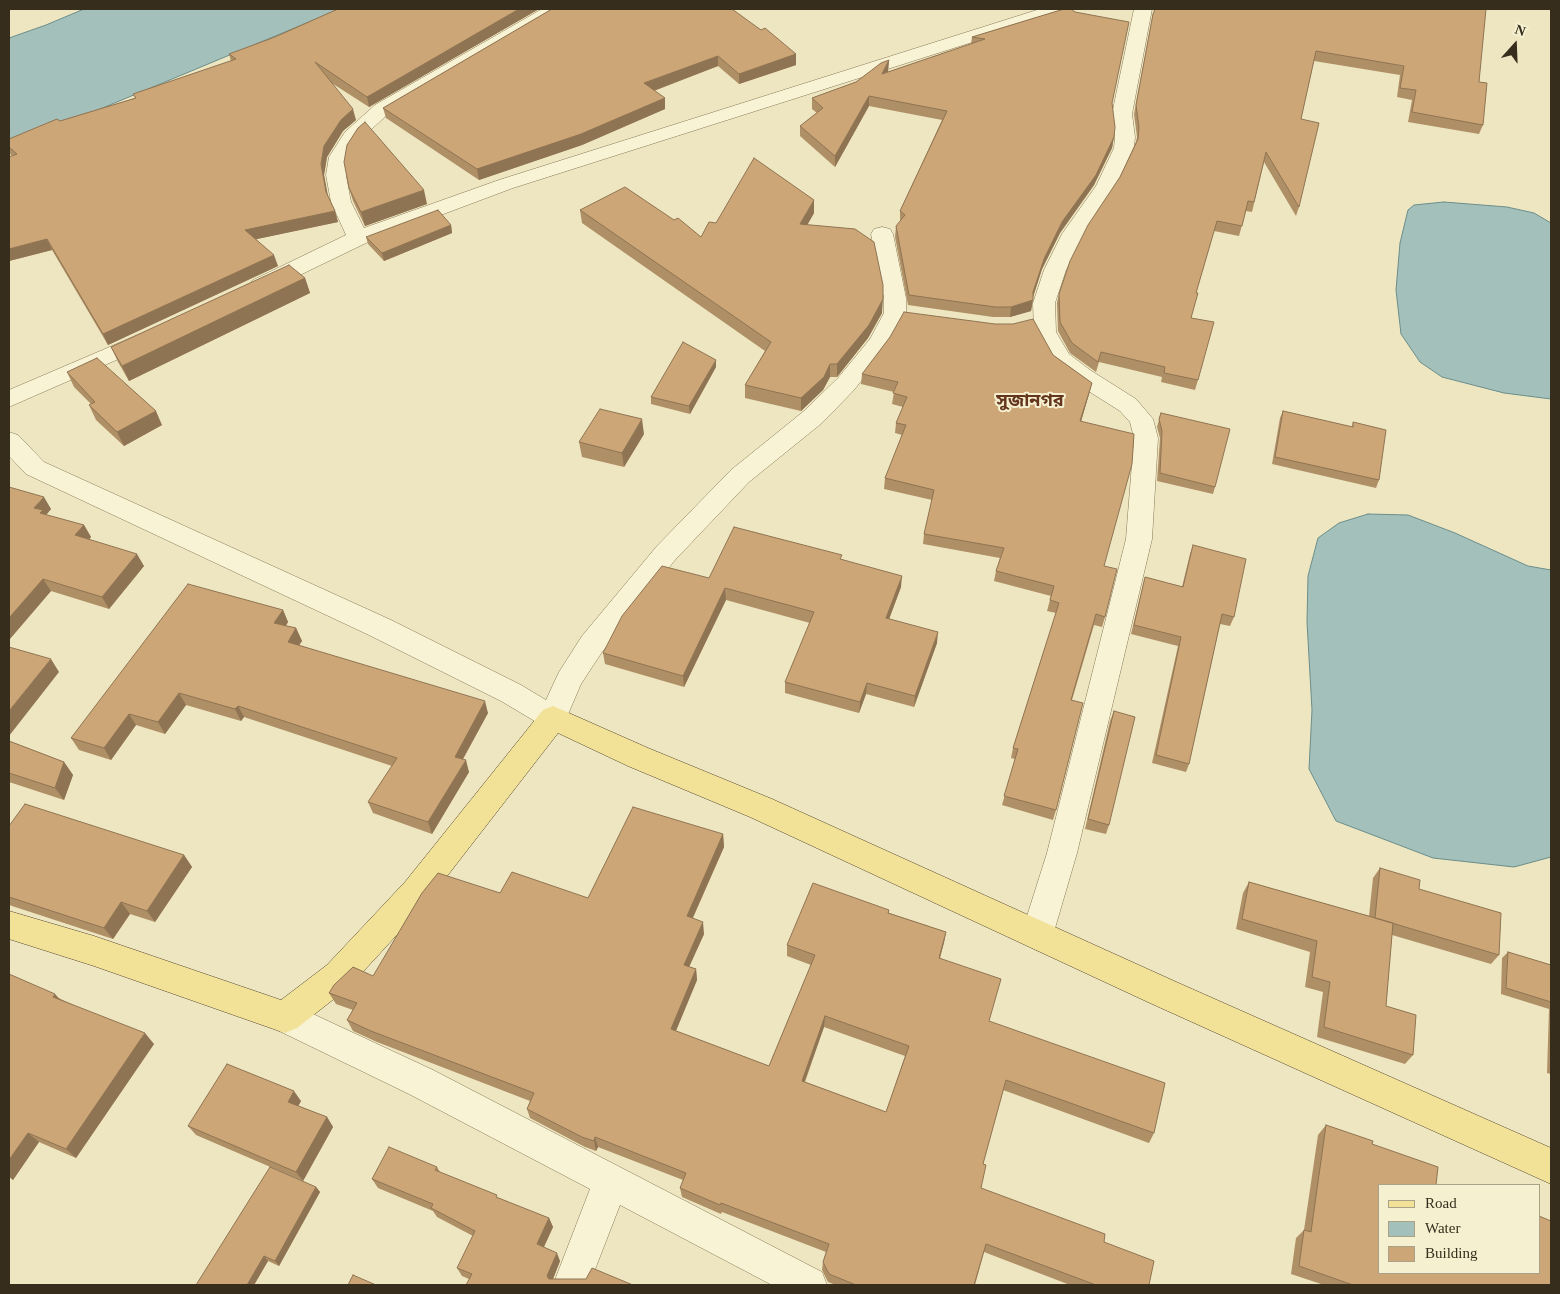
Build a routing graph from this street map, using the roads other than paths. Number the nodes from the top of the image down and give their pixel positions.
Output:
1 (554, 9) edge
2 (1058, 9) edge
3 (1143, 9) edge
4 (882, 234) dead end
5 (358, 238) junction
6 (246, 292) edge
7 (168, 329) edge
8 (9, 399) edge
9 (9, 441) edge
10 (553, 718) junction
11 (9, 925) edge
12 (1040, 926) junction
13 (285, 1017) junction
14 (1551, 1166) edge
15 (612, 1182) junction
16 (571, 1285) edge
17 (809, 1285) edge

1 - 5 street
2 - 5 street
3 - 12 street
4 - 10 street
5 - 6 street
7 - 8 street
9 - 10 street
10 - 12 main road
10 - 13 main road
11 - 13 main road
12 - 14 main road
13 - 15 street
15 - 16 street
15 - 17 street

